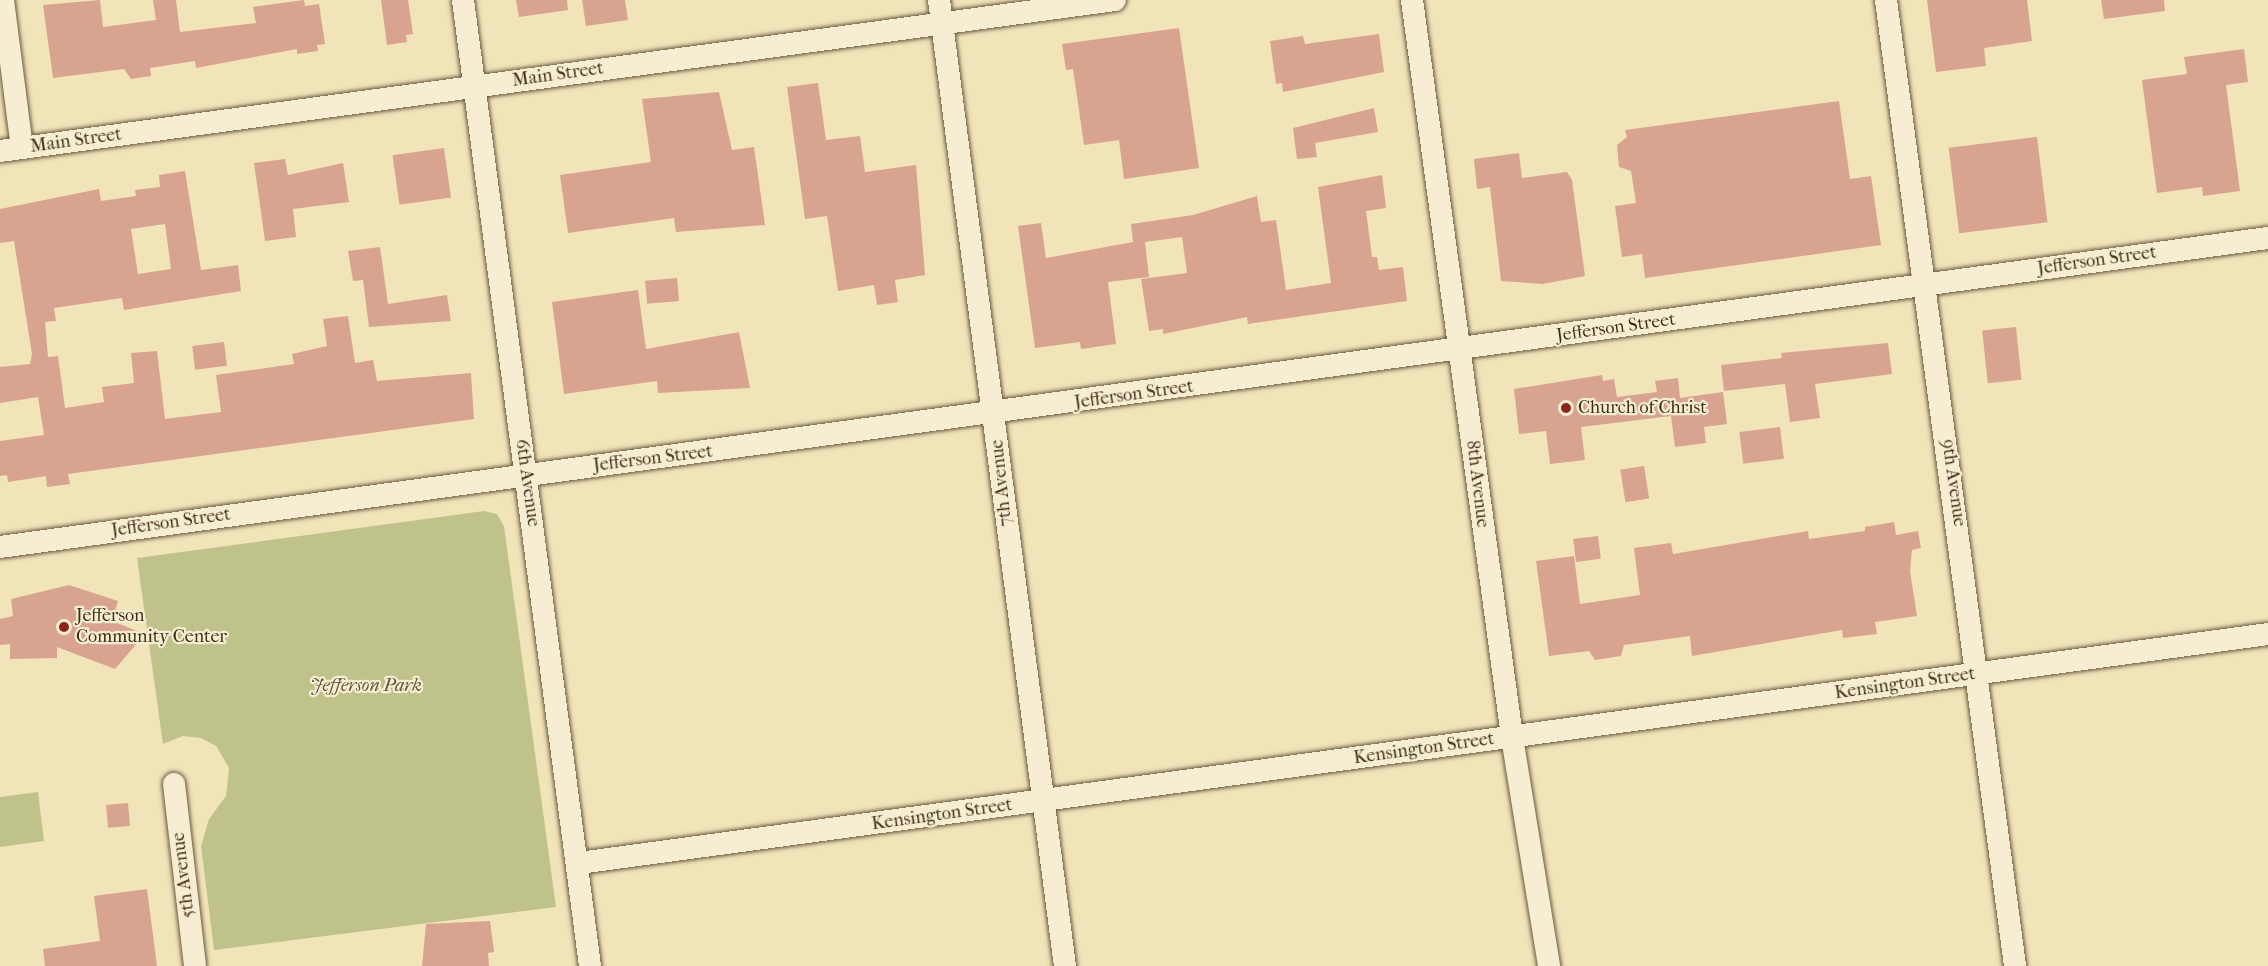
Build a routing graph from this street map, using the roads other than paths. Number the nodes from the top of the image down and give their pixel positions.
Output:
1 (3, 0) edge
2 (463, 0) edge
3 (939, 0) edge
4 (1115, 0) edge
5 (1412, 0) edge
6 (1886, 0) edge
7 (942, 24) junction
8 (475, 86) junction
9 (11, 150) edge
10 (2268, 238) edge
11 (1925, 284) junction
12 (1460, 351) junction
13 (994, 414) junction
14 (526, 476) junction
15 (0, 547) edge
16 (2268, 634) edge
17 (1979, 674) junction
18 (1512, 737) junction
19 (174, 784) dead end
20 (1046, 801) junction
21 (579, 863) junction
22 (195, 966) edge
23 (590, 966) edge
24 (1065, 966) edge
25 (1549, 966) edge
26 (2014, 966) edge

1 - 9 street
2 - 8 street, 6th Avenue
3 - 7 street, 7th Avenue
4 - 7 street, Main Street
5 - 12 street, 8th Avenue
6 - 11 street, 9th Avenue
7 - 8 street, Main Street
7 - 13 street, 7th Avenue
8 - 9 street, Main Street
8 - 14 street, 6th Avenue
10 - 11 street, Jefferson Street
11 - 12 street, Jefferson Street
11 - 17 street, 9th Avenue
12 - 13 street, Jefferson Street
12 - 18 street, 8th Avenue
13 - 14 street, Jefferson Street
13 - 20 street, 7th Avenue
14 - 15 street, Jefferson Street
14 - 21 street, 6th Avenue
16 - 17 street, Kensington Street
17 - 18 street, Kensington Street
17 - 26 street, 9th Avenue
18 - 20 street, Kensington Street
18 - 25 street, 8th Avenue
19 - 22 street, 5th Avenue
20 - 21 street, Kensington Street
20 - 24 street, 7th Avenue
21 - 23 street, 6th Avenue

